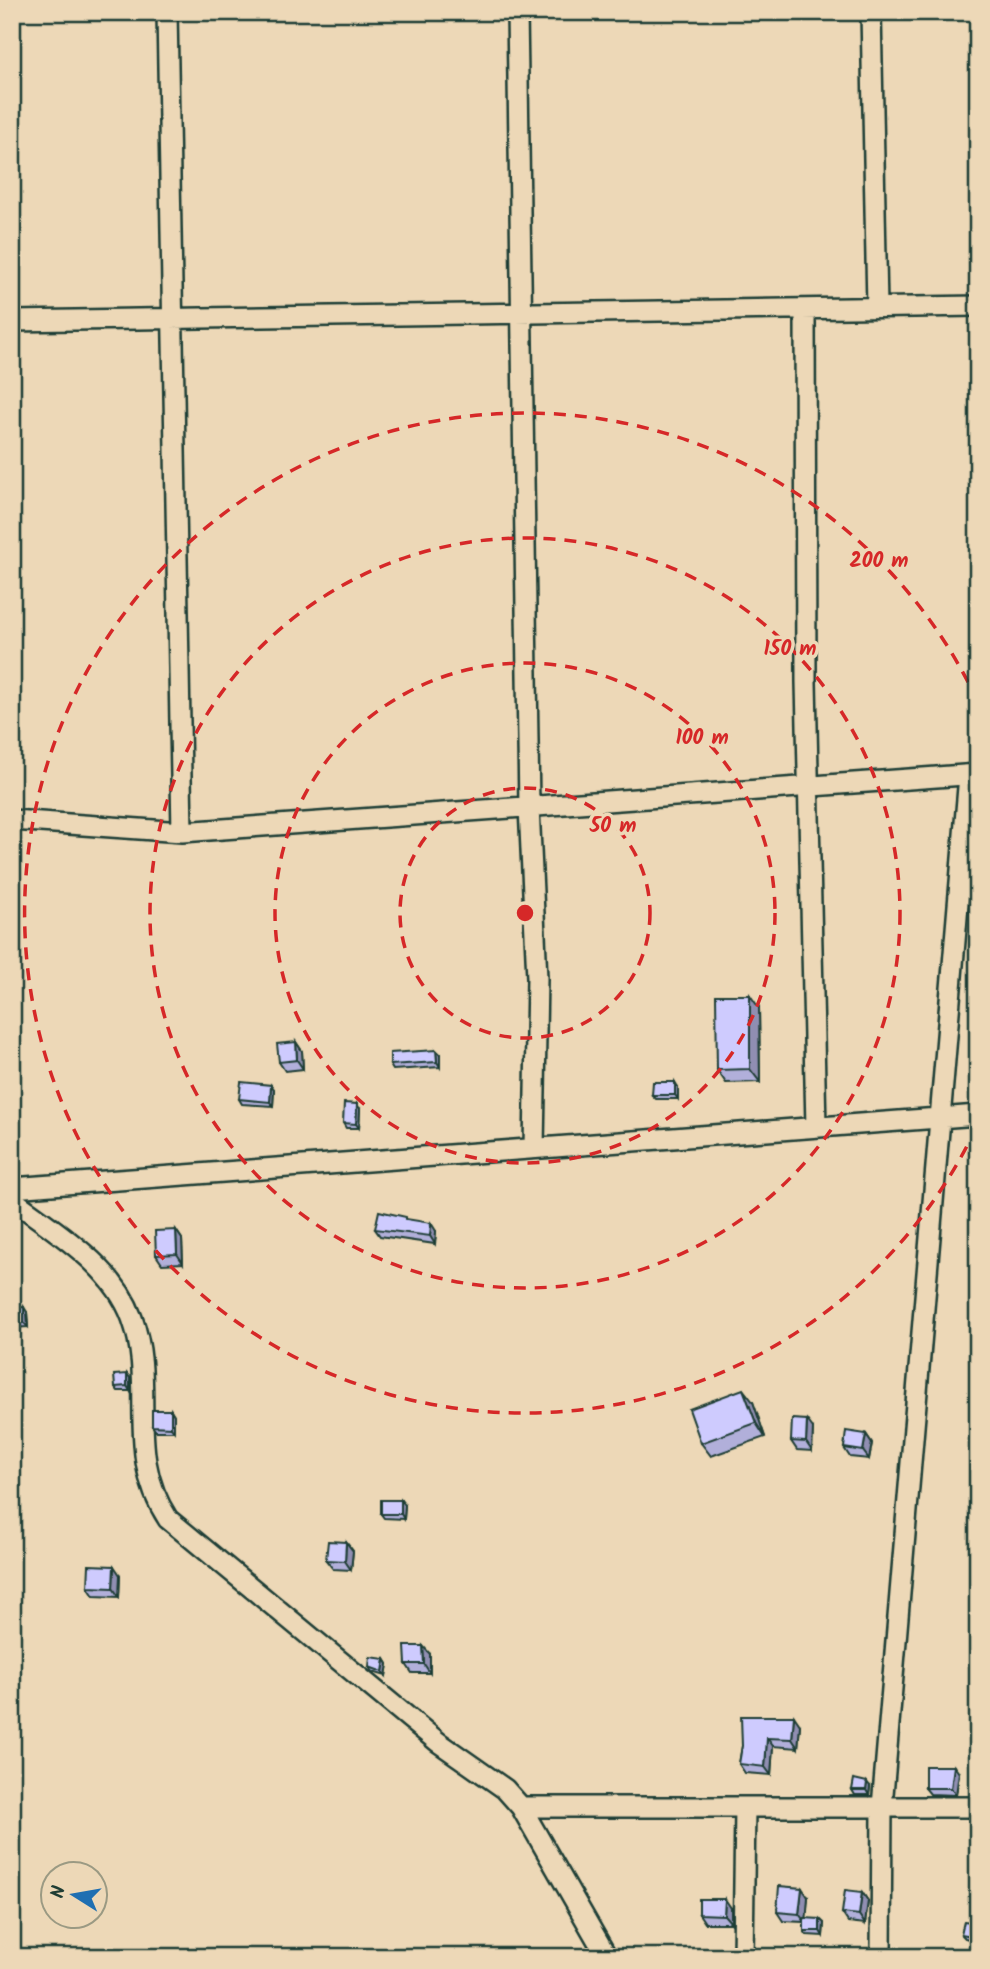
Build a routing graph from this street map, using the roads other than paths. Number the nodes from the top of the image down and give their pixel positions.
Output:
1 (167, 12) edge
2 (517, 12) edge
3 (871, 12) edge
4 (978, 306) edge
5 (877, 307) junction
6 (805, 309) junction
7 (521, 313) junction
8 (173, 319) junction
9 (12, 321) edge
10 (973, 775) edge
11 (808, 786) junction
12 (529, 807) junction
13 (12, 820) edge
14 (182, 832) junction
15 (978, 1115) edge
16 (940, 1118) junction
17 (816, 1127) junction
18 (534, 1147) junction
19 (12, 1188) edge
20 (12, 1199) edge
21 (521, 1807) junction
22 (745, 1807) junction
23 (882, 1807) junction
24 (978, 1807) edge
25 (607, 1957) edge
26 (743, 1957) edge
27 (881, 1957) edge

1 - 8 street
2 - 7 street
3 - 5 street
4 - 5 street
5 - 6 street
6 - 7 street
6 - 11 street
7 - 8 street
7 - 12 street
8 - 9 street
8 - 14 street
10 - 11 street
10 - 16 street
11 - 12 street
11 - 17 street
12 - 14 street
12 - 18 street
13 - 14 street
15 - 16 street
16 - 17 street
16 - 23 street
17 - 18 street
18 - 19 street
20 - 21 street
21 - 22 street
21 - 25 street
22 - 23 street
22 - 26 street
23 - 24 street
23 - 27 street

